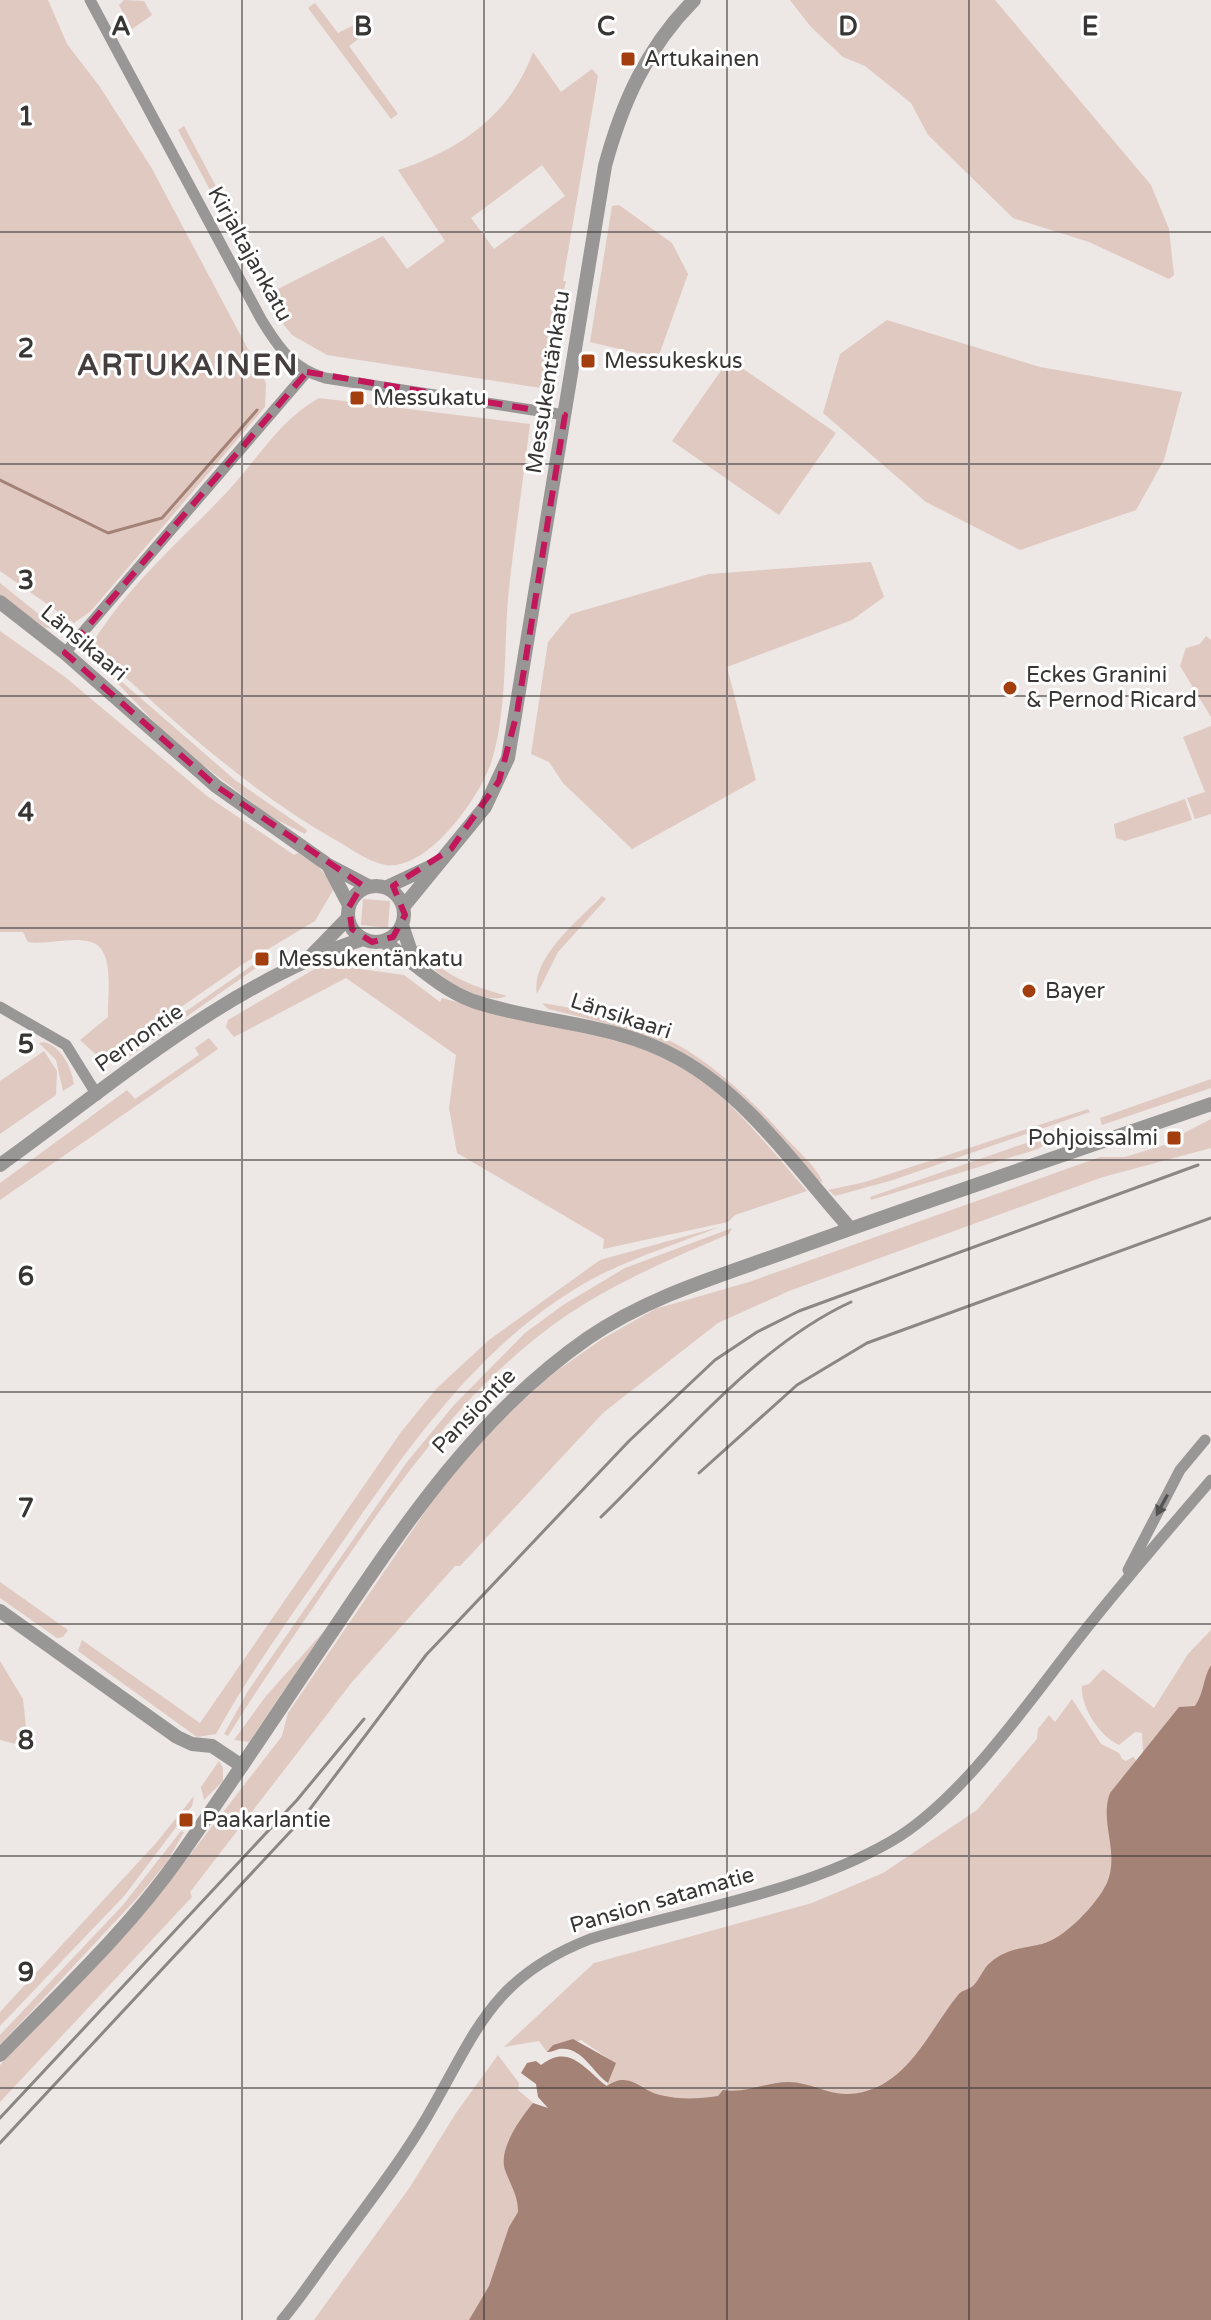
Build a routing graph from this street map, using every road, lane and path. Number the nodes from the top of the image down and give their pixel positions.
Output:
1 (90, 0) edge
2 (694, 0) edge
3 (307, 372) junction
4 (565, 415) junction
5 (0, 602) edge
6 (65, 653) junction
7 (328, 865) junction
8 (435, 865) junction
9 (368, 886) junction
10 (387, 887) junction
11 (404, 906) junction
12 (349, 911) junction
13 (402, 925) junction
14 (363, 939) junction
15 (383, 941) junction
16 (310, 957) junction
17 (415, 964) junction
18 (0, 1007) edge
19 (97, 1095) junction
20 (1211, 1104) edge
21 (0, 1165) edge
22 (850, 1228) junction
23 (1205, 1440) dead end
24 (1211, 1480) edge
25 (1118, 1588) junction
26 (0, 1611) edge
27 (242, 1766) junction
28 (0, 2055) edge
29 (282, 2320) edge

1 - 3 street, Kirjaltajankatu
2 - 4 street, Messukentänkatu
3 - 4 street, Kirjaltajankatu
3 - 6 street
4 - 8 street, Messukentänkatu
5 - 6 street, Länsikaari
6 - 7 street, Länsikaari
7 - 9 street, Länsikaari
7 - 12 street, Länsikaari
8 - 10 street, Messukentänkatu
8 - 11 street, Messukentänkatu
9 - 10 street
9 - 12 street
10 - 11 street
11 - 13 street
12 - 14 street
12 - 16 street, Pernontie
13 - 15 street
13 - 17 street
14 - 15 street
14 - 16 street, Pernontie
15 - 17 street, Länsikaari
16 - 19 street, Pernontie
17 - 22 street, Länsikaari
18 - 19 street
19 - 21 street, Pernontie
20 - 22 street, Pansiontie
22 - 27 street, Pansiontie
23 -> 25 street, Pansion satamatie
24 - 25 street, Pansion satamatie
25 - 29 street, Pansion satamatie
26 - 27 street
27 - 28 street, Pansiontie

